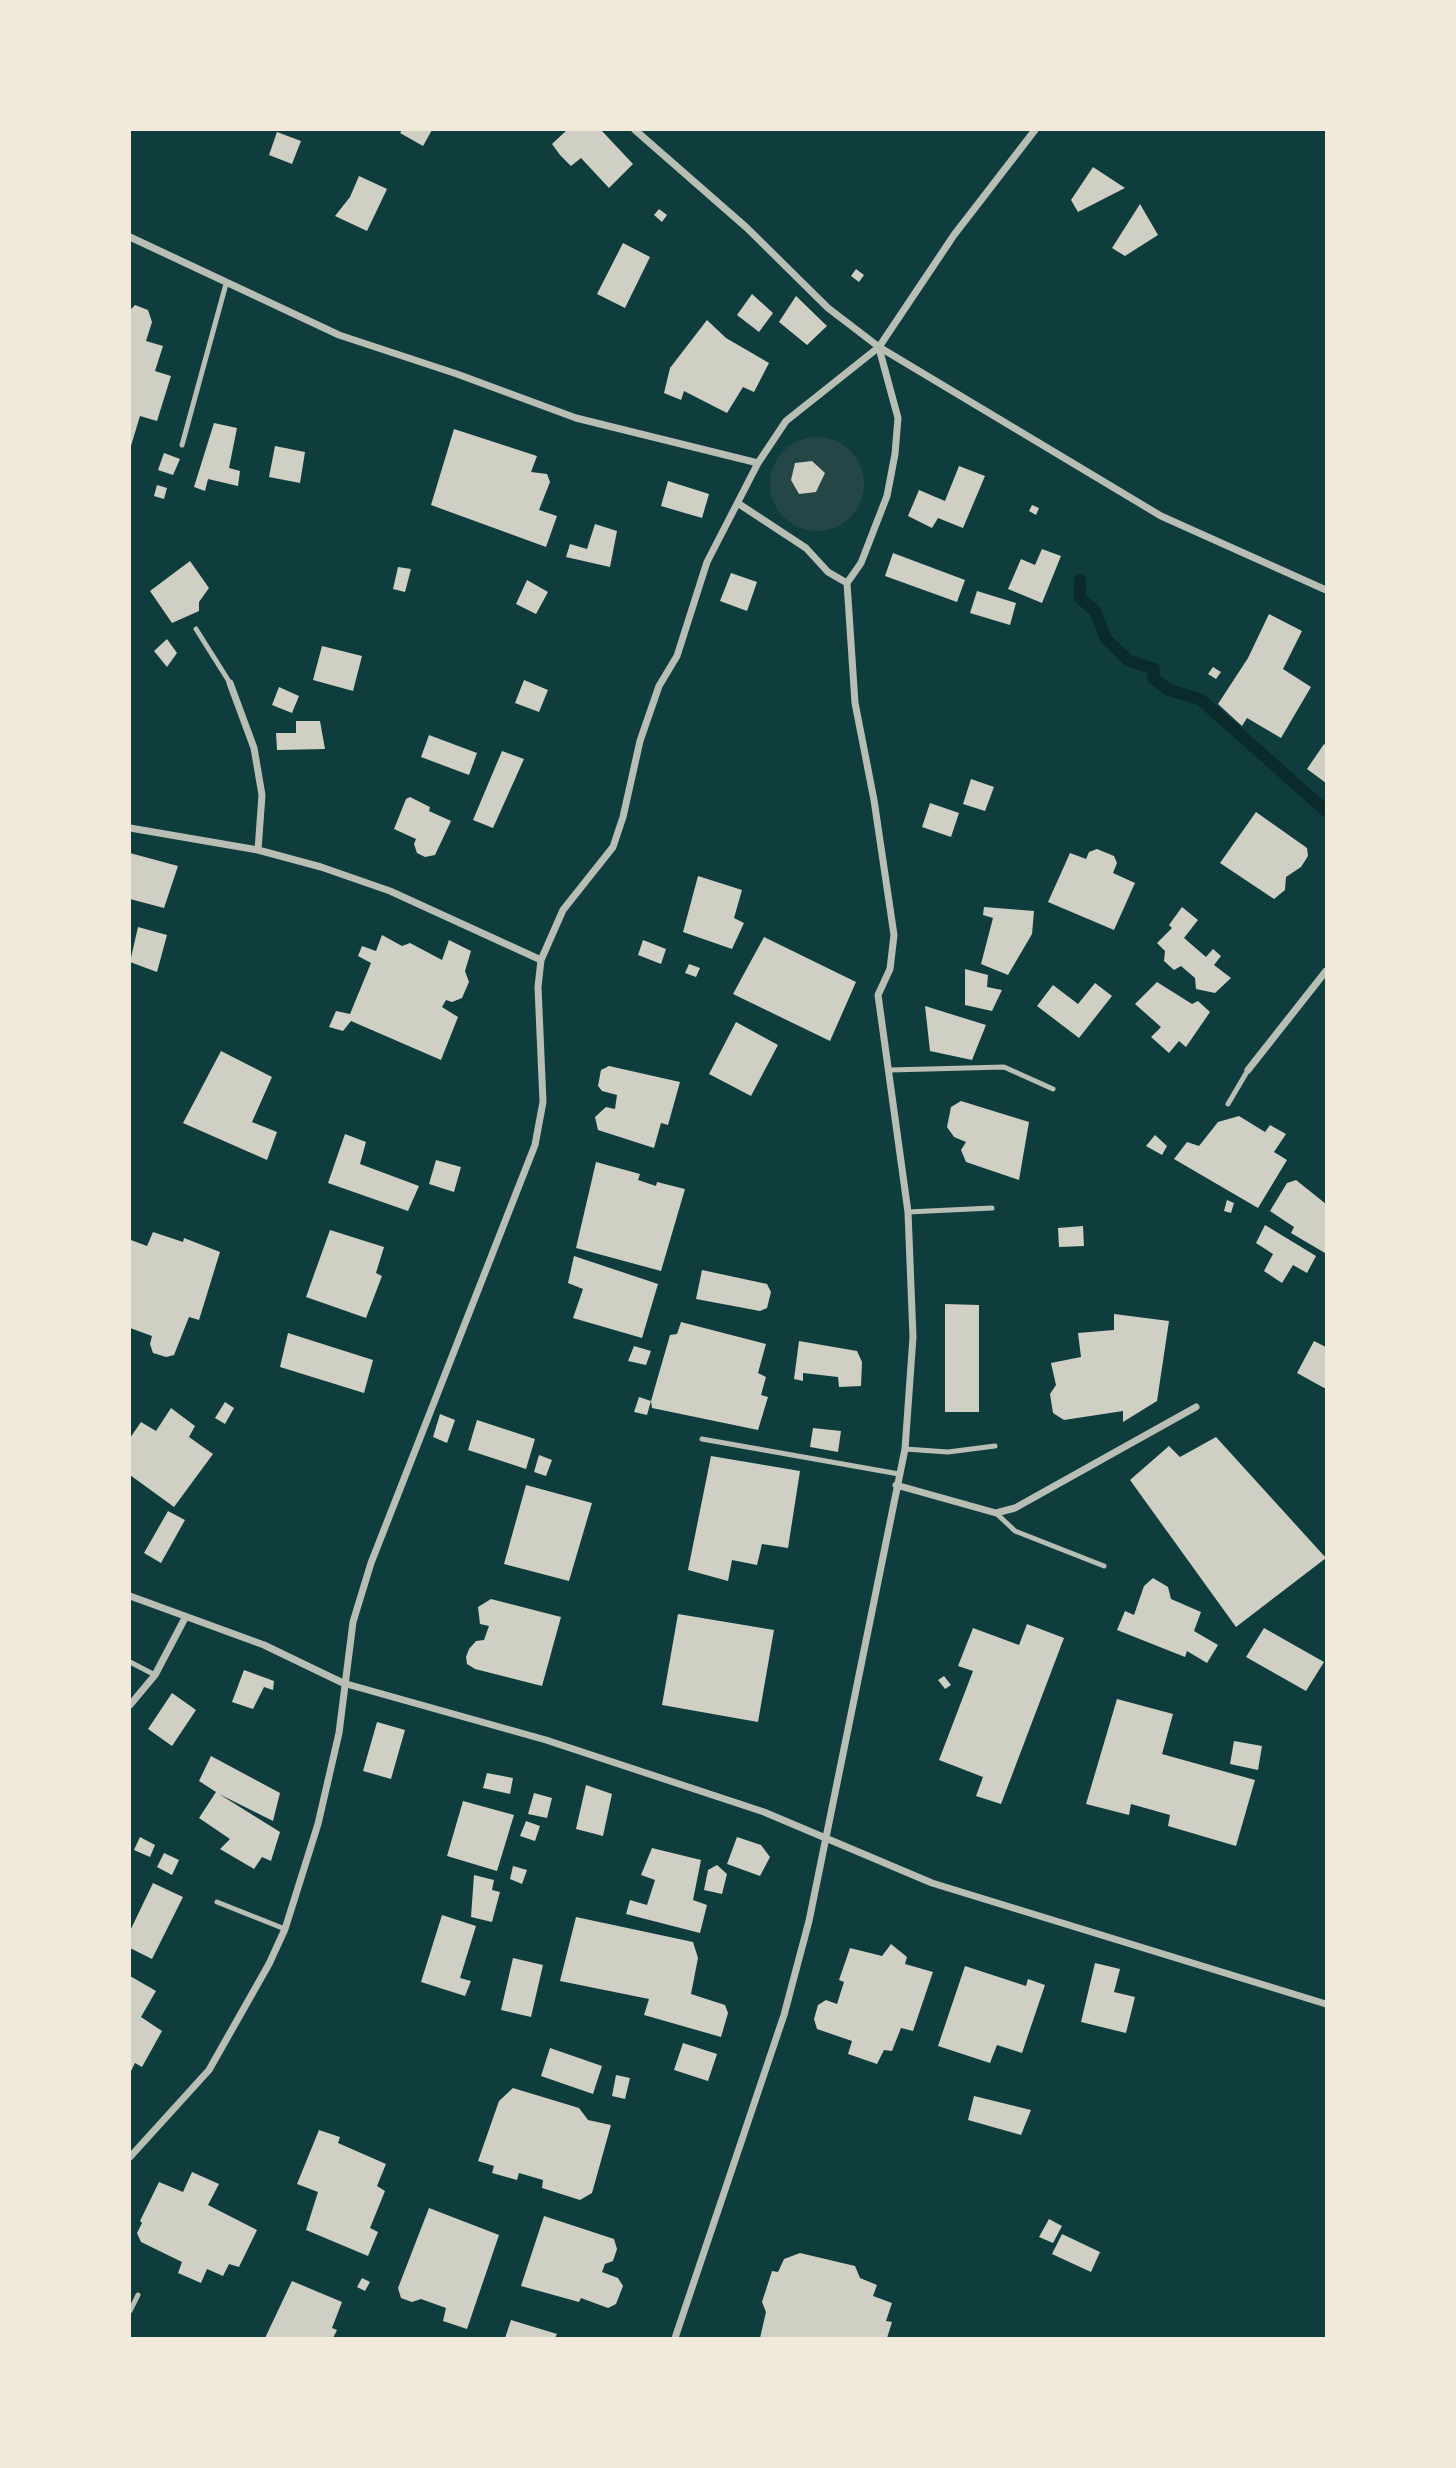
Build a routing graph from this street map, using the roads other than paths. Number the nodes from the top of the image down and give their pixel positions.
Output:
1 (635, 130) edge
2 (1035, 130) edge
3 (130, 237) edge
4 (226, 284) junction
5 (879, 347) junction
6 (182, 445) dead end
7 (758, 463) junction
8 (739, 504) junction
9 (847, 583) junction
10 (1326, 590) edge
11 (196, 629) dead end
12 (230, 683) joint
13 (130, 828) edge
14 (258, 850) junction
15 (541, 960) junction
16 (1326, 971) edge
17 (890, 1070) junction
18 (1248, 1070) joint
19 (1053, 1089) dead end
20 (1228, 1104) dead end
21 (992, 1208) dead end
22 (908, 1212) junction
23 (1196, 1407) dead end
24 (702, 1439) dead end
25 (995, 1446) dead end
26 (905, 1449) junction
27 (899, 1474) junction
28 (896, 1485) junction
29 (996, 1513) junction
30 (1104, 1566) dead end
31 (130, 1596) edge
32 (186, 1618) junction
33 (130, 1662) edge
34 (155, 1675) junction
35 (344, 1683) junction
36 (130, 1705) edge
37 (828, 1838) junction
38 (217, 1902) dead end
39 (285, 1929) junction
40 (1326, 2004) edge
41 (130, 2157) edge
42 (138, 2295) dead end
43 (130, 2311) edge
44 (675, 2339) edge

1 - 5 street
2 - 5 street
3 - 4 street
4 - 6 lane
4 - 7 street
5 - 7 street
5 - 9 street
5 - 10 street
7 - 8 street
8 - 9 street
8 - 15 street
9 - 17 street
11 - 12 lane
12 - 14 street
13 - 14 street
14 - 15 street
15 - 35 street
16 - 18 street
17 - 19 lane
17 - 22 street
18 - 20 lane
21 - 22 lane
22 - 26 street
23 - 29 street
24 - 27 lane
25 - 26 lane
26 - 27 street
27 - 28 street
28 - 29 street
28 - 37 street
29 - 30 lane
31 - 32 street
32 - 34 street
32 - 35 street
33 - 34 lane
34 - 36 street
35 - 37 street
35 - 39 street
37 - 40 street
37 - 44 street
38 - 39 lane
39 - 41 street
42 - 43 lane

